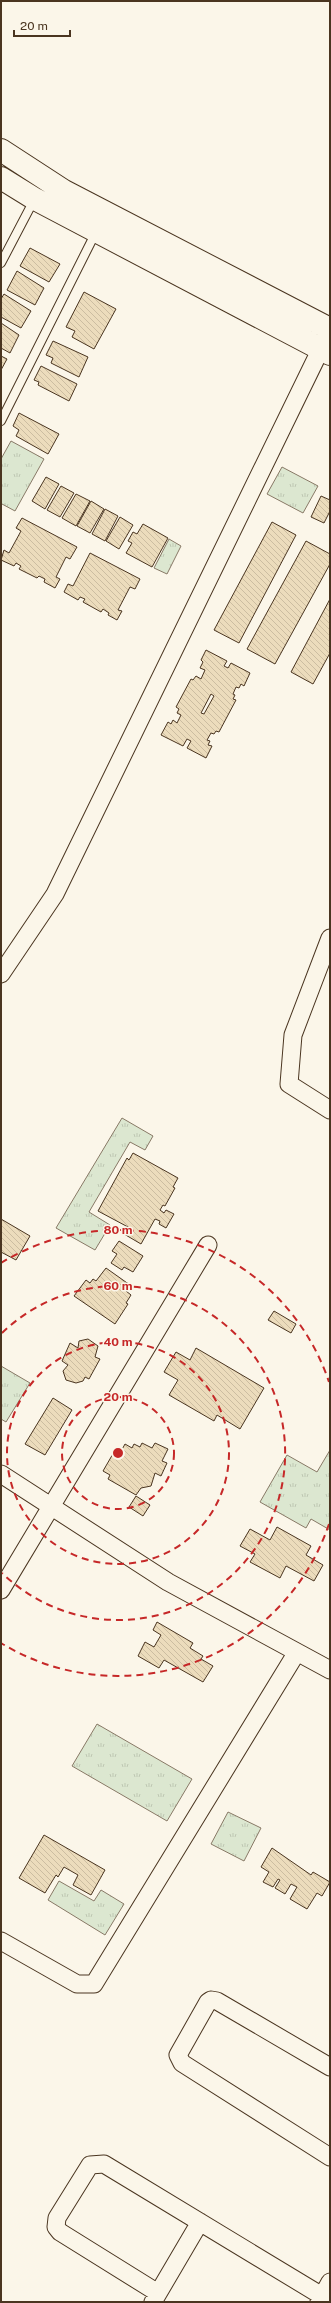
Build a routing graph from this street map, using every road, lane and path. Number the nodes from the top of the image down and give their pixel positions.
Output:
1 (1, 150) edge
2 (1, 178) edge
3 (35, 199) junction
4 (96, 231) junction
5 (1, 263) edge
6 (328, 341) edge
7 (1, 421) edge
8 (330, 938) edge
9 (1, 974) edge
10 (330, 1110) edge
11 (208, 1245) dead end
12 (1, 1474) edge
13 (51, 1506) junction
14 (1, 1590) edge
15 (297, 1652) junction
16 (330, 1670) edge
17 (1, 1940) edge
18 (330, 2067) edge
19 (330, 2157) edge
20 (200, 2222) junction
21 (323, 2294) edge
22 (155, 2298) edge

1 - 6 street
2 - 3 street
3 - 4 street
3 - 5 lane
4 - 6 street
4 - 7 lane
6 - 9 street
8 - 10 street
11 - 13 street
12 - 13 street
13 - 14 street
13 - 15 street
15 - 16 street
15 - 17 street
18 - 19 street
20 - 21 street
20 - 22 street
20 - 22 street

